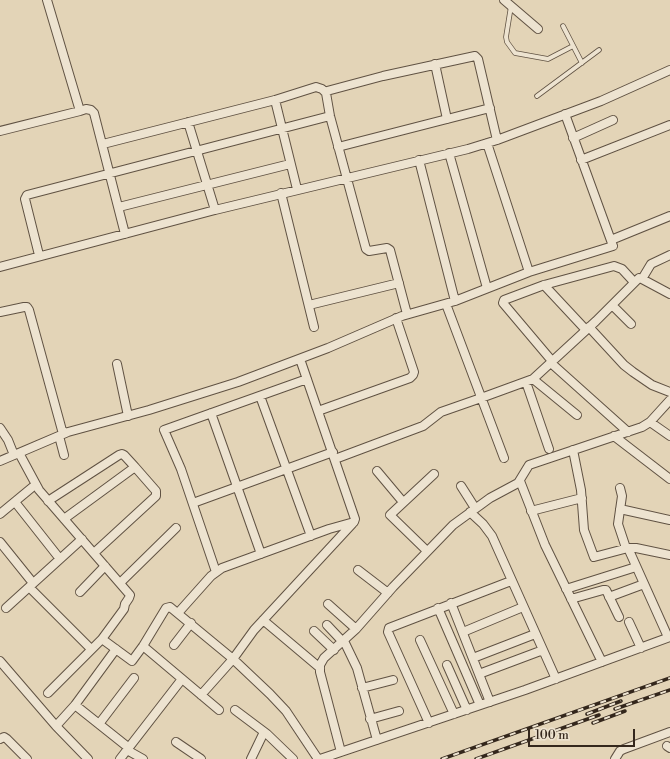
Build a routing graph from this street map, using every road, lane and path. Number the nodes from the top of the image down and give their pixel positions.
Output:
1 (47, 0) edge
2 (504, 0) edge
3 (511, 6) junction
4 (563, 26) dead end
5 (538, 29) dead end
6 (573, 46) junction
7 (599, 50) dead end
8 (582, 63) junction
9 (435, 64) junction
10 (670, 70) edge
11 (326, 93) junction
12 (538, 96) dead end
13 (275, 100) junction
14 (490, 108) junction
15 (80, 111) junction
16 (565, 114) junction
17 (330, 116) junction
18 (448, 119) junction
19 (612, 120) dead end
20 (188, 122) junction
21 (670, 125) edge
22 (282, 128) junction
23 (0, 131) edge
24 (573, 138) junction
25 (497, 140) junction
26 (487, 143) junction
27 (103, 144) junction
28 (338, 147) junction
29 (196, 151) junction
30 (449, 153) junction
31 (419, 160) junction
32 (581, 160) junction
33 (290, 164) junction
34 (110, 174) junction
35 (346, 177) junction
36 (207, 185) junction
37 (297, 189) junction
38 (281, 193) junction
39 (118, 207) junction
40 (215, 210) junction
41 (670, 216) edge
42 (125, 234) junction
43 (611, 240) junction
44 (39, 255) junction
45 (670, 255) edge
46 (0, 267) edge
47 (529, 272) junction
48 (638, 280) junction
49 (398, 283) junction
50 (544, 285) junction
51 (488, 288) junction
52 (670, 294) edge
53 (455, 301) junction
54 (446, 304) junction
55 (612, 304) junction
56 (309, 305) junction
57 (0, 312) edge
58 (407, 314) junction
59 (396, 318) junction
60 (631, 324) dead end
61 (314, 327) dead end
62 (587, 329) junction
63 (300, 359) junction
64 (552, 362) junction
65 (117, 364) dead end
66 (307, 379) junction
67 (530, 380) junction
68 (670, 392) edge
69 (260, 396) junction
70 (481, 398) junction
71 (670, 400) edge
72 (318, 411) junction
73 (211, 413) junction
74 (576, 415) dead end
75 (128, 416) junction
76 (650, 422) junction
77 (0, 428) edge
78 (628, 432) junction
79 (61, 435) junction
80 (614, 436) junction
81 (670, 436) edge
82 (549, 449) dead end
83 (573, 450) junction
84 (16, 454) junction
85 (64, 455) dead end
86 (334, 455) junction
87 (504, 458) dead end
88 (0, 461) edge
89 (135, 467) junction
90 (286, 469) junction
91 (377, 471) dead end
92 (434, 474) dead end
93 (670, 479) edge
94 (520, 481) junction
95 (35, 485) junction
96 (238, 486) junction
97 (460, 486) dead end
98 (620, 488) dead end
99 (582, 498) junction
100 (48, 501) junction
101 (15, 502) junction
102 (403, 502) junction
103 (193, 503) junction
104 (620, 509) junction
105 (473, 510) junction
106 (531, 511) junction
107 (0, 514) edge
108 (64, 519) junction
109 (670, 520) edge
110 (354, 522) junction
111 (176, 528) dead end
112 (311, 536) junction
113 (82, 539) junction
114 (0, 542) edge
115 (627, 548) junction
116 (427, 551) junction
117 (94, 553) junction
118 (261, 554) junction
119 (670, 555) edge
120 (60, 559) junction
121 (105, 566) junction
122 (636, 566) junction
123 (358, 570) dead end
124 (216, 572) junction
125 (511, 581) junction
126 (120, 583) junction
127 (644, 584) junction
128 (31, 585) junction
129 (566, 589) junction
130 (80, 592) dead end
131 (388, 593) junction
132 (609, 597) junction
133 (571, 599) junction
134 (451, 603) junction
135 (328, 604) dead end
136 (523, 607) junction
137 (6, 608) dead end
138 (438, 608) junction
139 (178, 613) junction
140 (618, 617) dead end
141 (264, 620) junction
142 (629, 622) dead end
143 (191, 623) junction
144 (327, 625) dead end
145 (356, 629) junction
146 (314, 631) dead end
147 (463, 632) junction
148 (535, 634) junction
149 (669, 637) edge
150 (102, 638) junction
151 (420, 640) dead end
152 (343, 641) junction
153 (143, 646) junction
154 (174, 646) dead end
155 (641, 648) junction
156 (91, 649) junction
157 (116, 649) junction
158 (334, 650) junction
159 (543, 650) junction
160 (473, 658) junction
161 (233, 659) junction
162 (0, 661) edge
163 (602, 662) junction
164 (447, 665) dead end
165 (320, 668) junction
166 (479, 674) junction
167 (134, 678) dead end
168 (182, 679) junction
169 (556, 679) junction
170 (393, 680) dead end
171 (362, 688) junction
172 (48, 693) dead end
173 (201, 695) junction
174 (490, 702) junction
175 (75, 705) junction
176 (480, 705) junction
177 (219, 710) dead end
178 (235, 710) dead end
179 (467, 710) junction
180 (399, 711) dead end
181 (454, 714) junction
182 (370, 719) junction
183 (429, 723) junction
184 (99, 724) junction
185 (56, 726) junction
186 (264, 732) junction
187 (670, 732) edge
188 (0, 739) edge
189 (377, 740) junction
190 (176, 742) dead end
191 (128, 749) junction
192 (341, 752) junction
193 (27, 759) edge
194 (88, 759) edge
195 (120, 759) edge
196 (143, 759) edge
197 (202, 759) edge
198 (251, 759) edge
199 (293, 759) edge
200 (319, 759) edge
201 (615, 759) edge

1 - 15 street
2 - 3 street
3 - 5 street
3 - 6 lane
4 - 6 lane
6 - 8 lane
7 - 8 lane
8 - 12 lane
9 - 11 street
9 - 14 street
9 - 18 street
10 - 16 street
11 - 13 street
11 - 17 street
13 - 20 street
13 - 22 street
14 - 18 street
14 - 25 street
15 - 23 street
15 - 27 street
16 - 24 street
16 - 25 street
17 - 22 street
17 - 28 street
18 - 28 street
19 - 24 street
20 - 27 street
20 - 29 street
21 - 32 street
22 - 29 street
22 - 33 street
24 - 32 street
25 - 26 street
26 - 30 street
26 - 47 street
27 - 34 street
28 - 35 street
29 - 34 street
29 - 36 street
30 - 31 street
30 - 51 street
31 - 35 street
31 - 53 street
32 - 43 street
33 - 36 street
33 - 37 street
34 - 39 street
34 - 44 street
35 - 37 street
35 - 49 street
36 - 39 street
36 - 40 street
37 - 38 street
38 - 40 street
38 - 56 street
39 - 42 street
40 - 42 street
41 - 43 street
42 - 44 street
43 - 47 street
44 - 46 street
45 - 48 street
47 - 51 street
48 - 50 street
48 - 52 street
48 - 55 street
49 - 56 street
49 - 58 street
50 - 62 street
50 - 64 street
51 - 53 street
53 - 54 street
54 - 58 street
54 - 70 street
55 - 60 street
55 - 62 street
56 - 61 street
57 - 79 street
58 - 59 street
59 - 63 street
59 - 72 street
62 - 64 street
62 - 68 street
63 - 66 street
63 - 75 street
64 - 67 street
64 - 78 street
65 - 75 street
66 - 69 street
66 - 72 street
67 - 70 street
67 - 74 street
67 - 82 street
69 - 73 street
69 - 90 street
70 - 86 street
70 - 87 street
71 - 76 street
72 - 86 street
73 - 96 street
73 - 103 street
75 - 79 street
76 - 78 street
76 - 81 street
77 - 84 street
78 - 80 street
79 - 84 street
79 - 85 street
80 - 83 street
80 - 93 street
83 - 94 street
83 - 99 street
84 - 88 street
84 - 95 street
86 - 90 street
86 - 110 street
89 - 100 street
89 - 108 street
89 - 117 street
90 - 96 street
90 - 112 street
91 - 102 street
92 - 102 street
94 - 105 street
94 - 106 street
95 - 100 street
95 - 101 street
96 - 103 street
96 - 118 street
97 - 105 street
98 - 104 street
99 - 106 street
99 - 115 street
100 - 108 street
101 - 107 street
101 - 120 street
102 - 116 street
103 - 124 street
104 - 109 street
104 - 115 street
105 - 116 street
105 - 125 street
106 - 129 street
108 - 113 street
110 - 112 street
110 - 141 street
111 - 126 street
112 - 118 street
113 - 117 street
113 - 120 street
114 - 128 street
115 - 119 street
115 - 122 street
116 - 131 street
117 - 121 street
118 - 124 street
120 - 128 street
121 - 126 street
121 - 130 street
122 - 127 street
122 - 129 street
123 - 131 street
124 - 139 street
125 - 134 street
125 - 136 street
126 - 150 street
127 - 132 street
127 - 149 street
128 - 137 street
128 - 156 street
129 - 133 street
131 - 145 street
132 - 133 street
132 - 140 street
133 - 163 street
134 - 138 street
134 - 147 street
135 - 145 street
136 - 147 street
136 - 148 street
138 - 176 street
138 - 183 street
139 - 143 street
139 - 153 street
141 - 161 street
141 - 165 street
142 - 155 street
143 - 154 street
143 - 161 street
144 - 152 street
145 - 152 street
146 - 158 street
147 - 160 street
148 - 159 street
148 - 160 street
149 - 155 street
150 - 156 street
150 - 157 street
151 - 181 street
152 - 158 street
152 - 171 street
153 - 157 street
153 - 168 street
155 - 163 street
156 - 172 street
157 - 175 street
158 - 165 street
159 - 166 street
159 - 169 street
160 - 166 street
161 - 173 street
161 - 200 street
162 - 185 street
163 - 169 street
164 - 179 street
165 - 192 street
166 - 174 street
167 - 184 street
168 - 173 street
168 - 191 street
169 - 174 street
170 - 171 street
171 - 182 street
173 - 177 street
174 - 176 street
175 - 184 street
175 - 185 street
176 - 179 street
178 - 186 street
179 - 181 street
180 - 182 street
181 - 183 street
182 - 189 street
183 - 189 street
184 - 191 street
185 - 194 street
186 - 198 street
186 - 199 street
187 - 201 street
188 - 193 street
189 - 192 street
190 - 197 street
191 - 195 street
191 - 196 street
192 - 200 street

